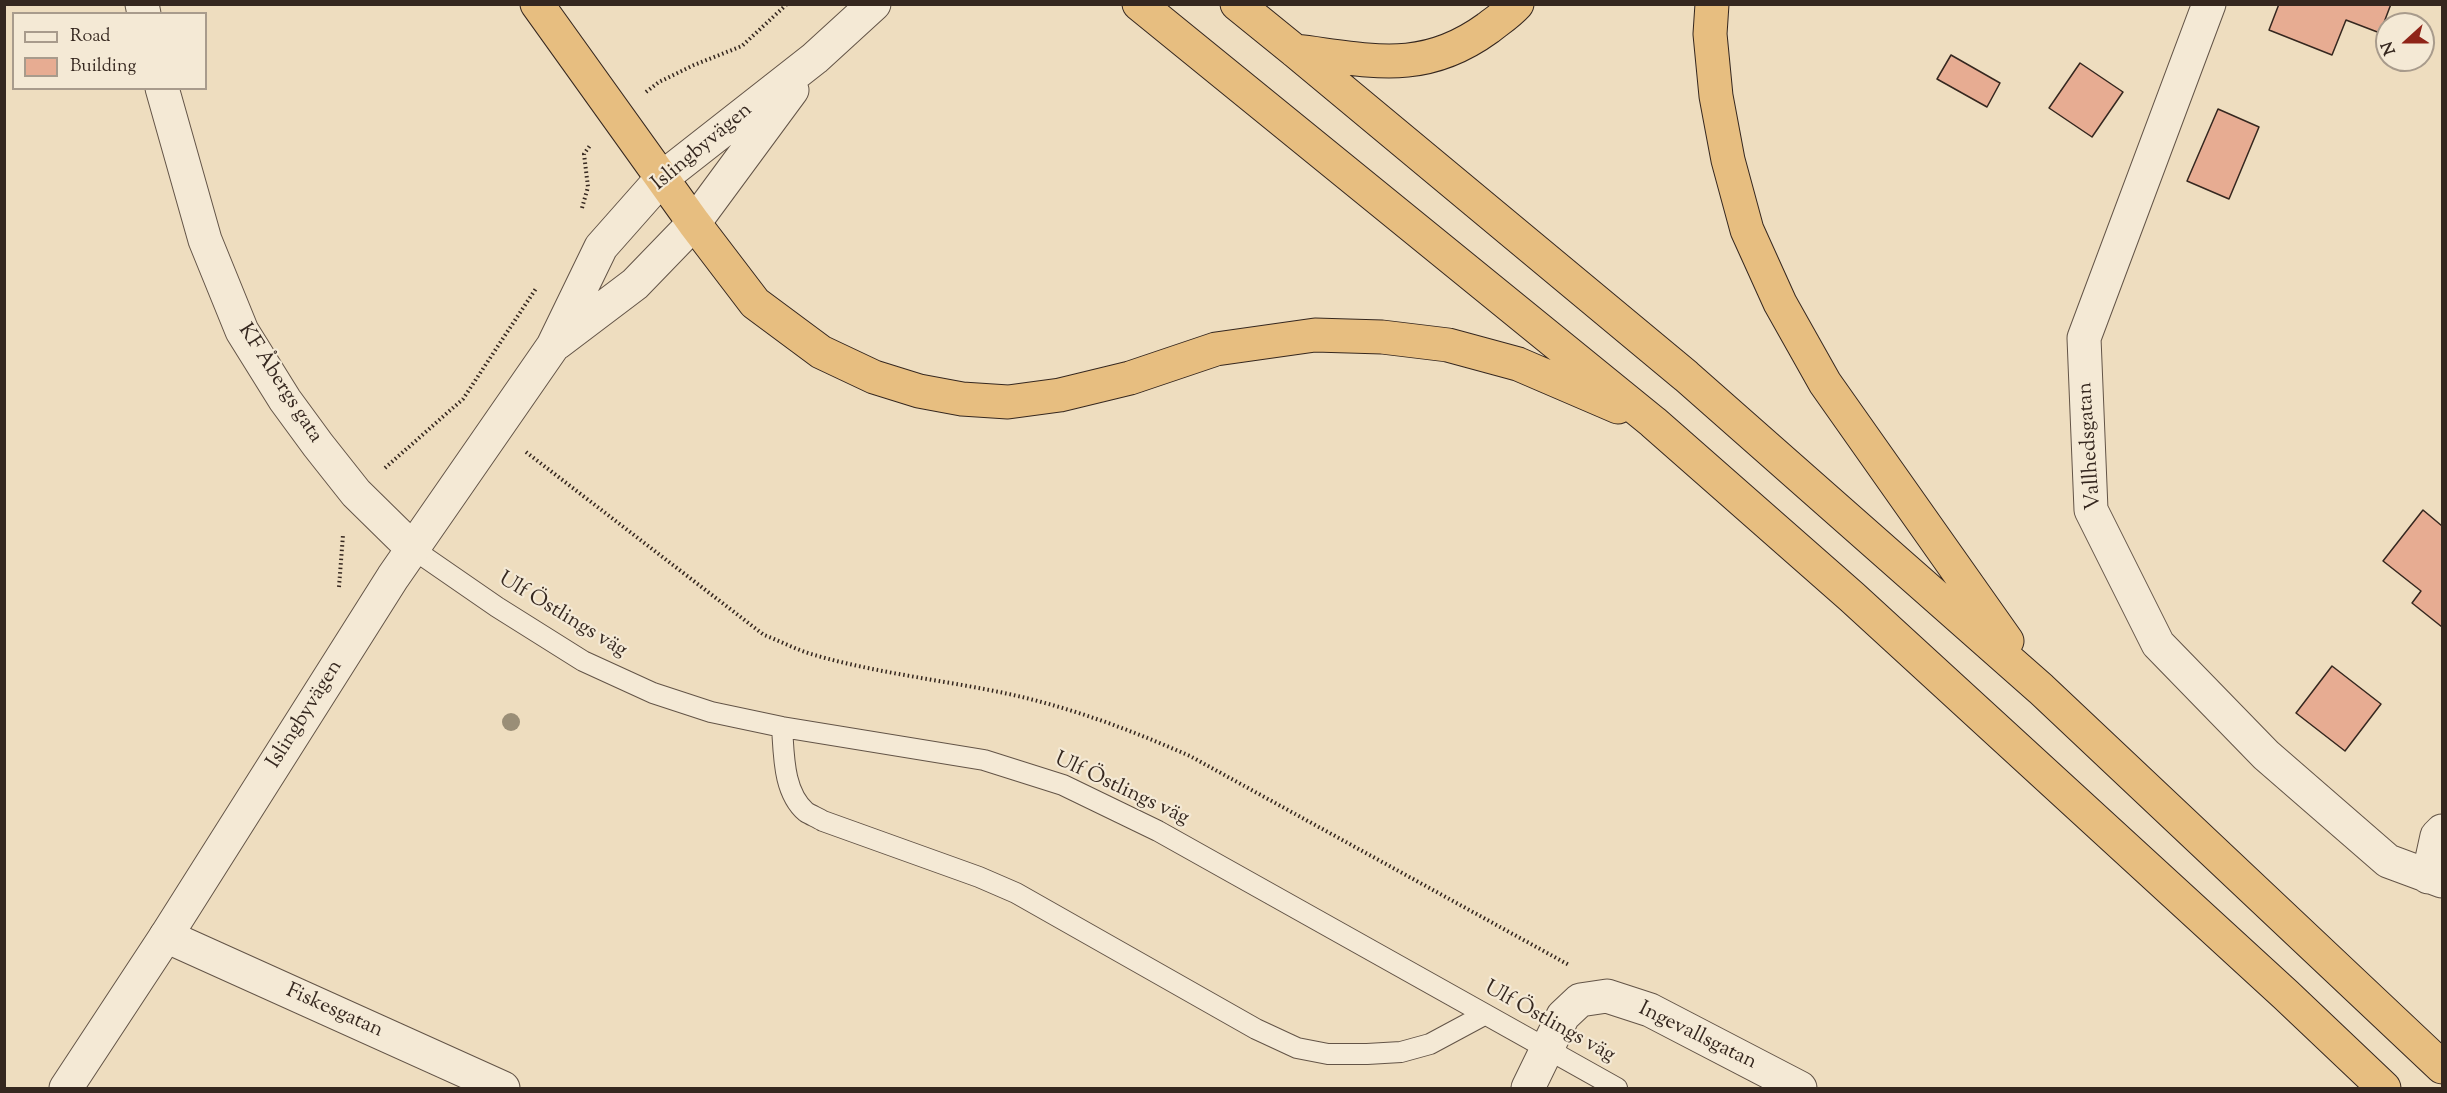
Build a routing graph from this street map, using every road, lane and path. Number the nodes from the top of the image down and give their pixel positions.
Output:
1 (537, 4) edge
2 (874, 4) edge
3 (1139, 4) edge
4 (1237, 4) edge
5 (1517, 4) edge
6 (1712, 4) edge
7 (2209, 4) edge
8 (1295, 51) junction
9 (815, 58) junction
10 (163, 90) edge
11 (662, 178) junction
12 (694, 223) junction
13 (553, 346) junction
14 (1653, 422) junction
15 (497, 430) junction
16 (356, 493) junction
17 (413, 549) junction
18 (333, 596) dead end
19 (2041, 689) junction
20 (782, 727) junction
21 (2442, 831) edge
22 (2435, 879) edge
23 (166, 936) junction
24 (1607, 996) junction
25 (1484, 1014) junction
26 (1546, 1050) junction
27 (2442, 1066) edge
28 (66, 1089) edge
29 (503, 1089) edge
30 (1528, 1089) edge
31 (1617, 1089) edge
32 (1800, 1089) edge
33 (2384, 1089) edge

1 - 11 highway
2 - 9 street, Islingbyvägen
3 - 14 highway
4 - 8 highway
5 - 8 highway
6 - 19 highway
7 - 22 street, Vallhedsgatan
8 - 19 highway
9 - 11 street, Islingbyvägen
9 - 12 street, Islingbyvägen
10 - 16 street, KF Åbergs gata
11 - 12 highway
11 - 13 street, Islingbyvägen
12 - 13 street, Islingbyvägen
12 - 14 highway
13 - 15 street, Islingbyvägen
14 - 33 highway
15 - 16 path
15 - 17 street, Islingbyvägen
15 - 24 path
16 - 17 street, KF Åbergs gata
16 - 18 path
17 - 20 lane, Ulf Östlings väg
17 - 23 street, Islingbyvägen
19 - 27 highway
20 - 25 lane, Ulf Östlings väg
20 - 25 lane
21 - 22 street, Vallhedsgatan
23 - 28 street, Islingbyvägen
23 - 29 street, Fiskesgatan
24 - 26 street, Ingevallsgatan
24 - 32 street, Ingevallsgatan
25 - 26 lane, Ulf Östlings väg
26 - 30 street, Ingevallsgatan
26 - 31 lane, Ulf Östlings väg

